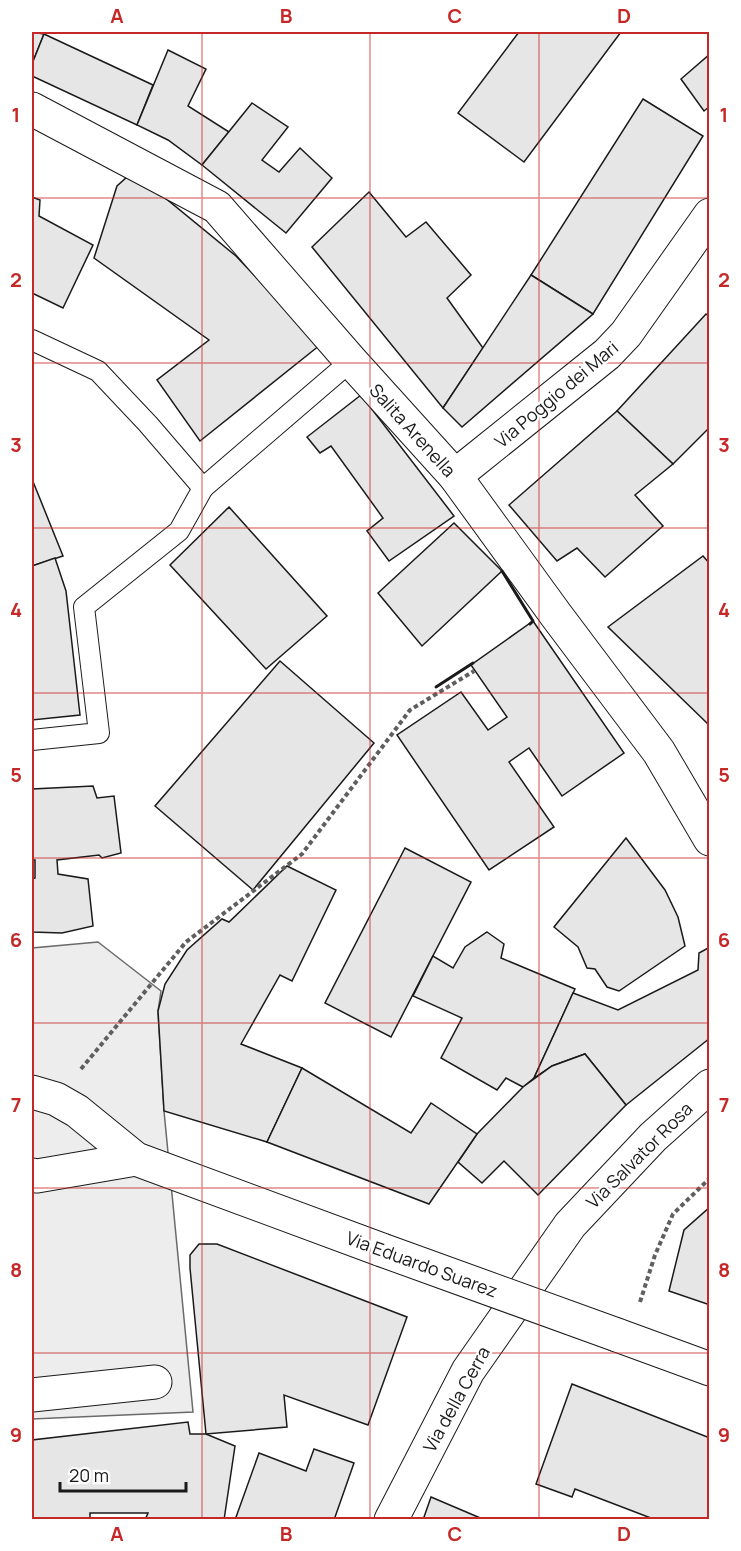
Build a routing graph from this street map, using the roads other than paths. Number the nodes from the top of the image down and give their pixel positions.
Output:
1 (32, 109) edge
2 (710, 215) edge
3 (32, 340) edge
4 (351, 361) junction
5 (455, 476) junction
6 (203, 488) junction
7 (32, 740) edge
8 (710, 839) edge
9 (710, 1086) edge
10 (44, 1095) edge
11 (136, 1159) junction
12 (32, 1175) edge
13 (570, 1225) joint
14 (710, 1369) edge
15 (155, 1382) dead end
16 (32, 1395) edge
17 (391, 1520) edge

1 - 4 street, Salita Arenella
2 - 5 street, Via Poggio dei Mari
3 - 6 lane
4 - 5 street, Salita Arenella
4 - 6 lane
5 - 8 street, Salita Arenella
6 - 7 lane
9 - 13 street, Via Salvator Rosa
10 - 11 street
11 - 12 street
11 - 14 street, Via Eduardo Suarez, bridge
13 - 17 street, Via della Cerra
15 - 16 street

